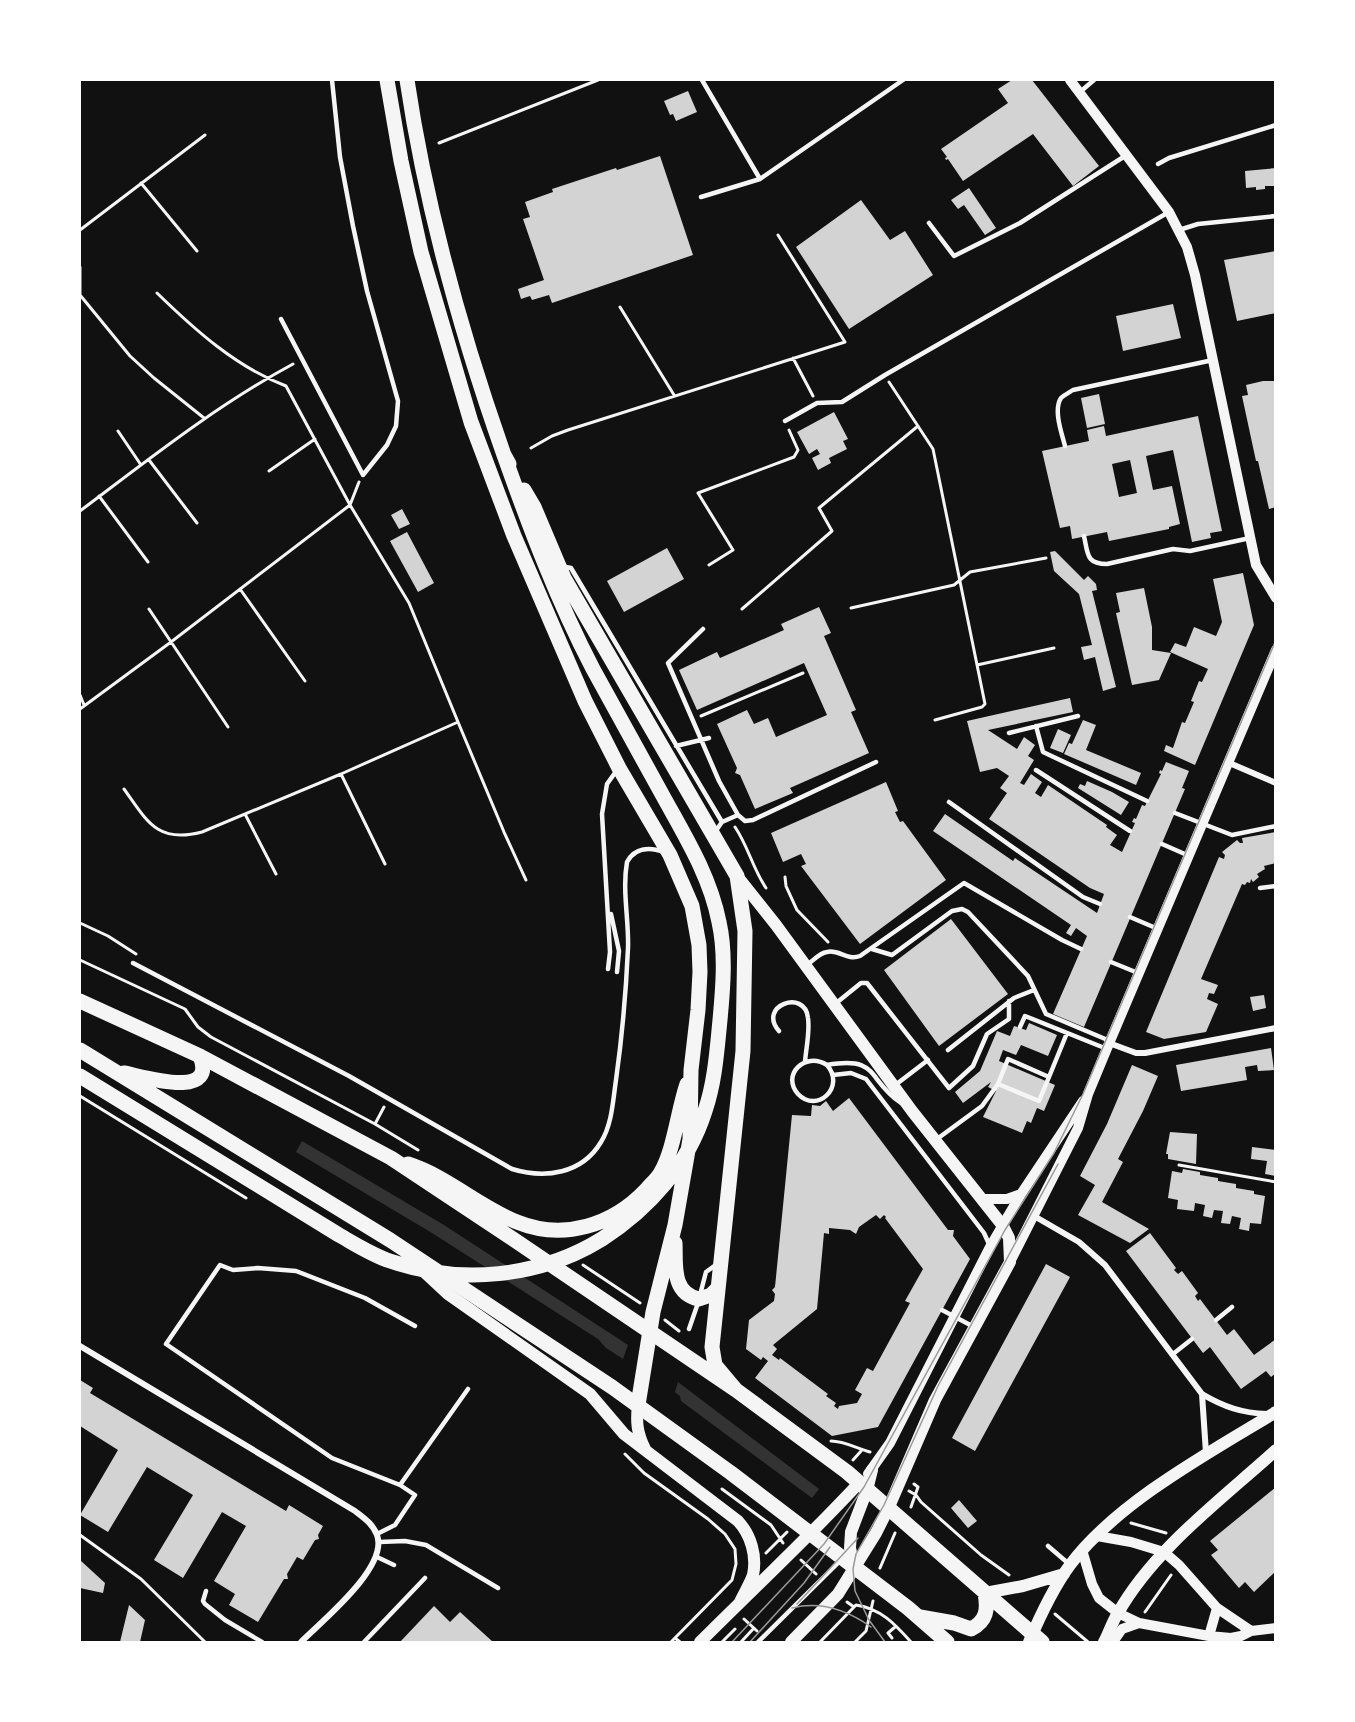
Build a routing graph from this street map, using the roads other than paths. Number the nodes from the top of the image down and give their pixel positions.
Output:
1 (332, 80) edge
2 (387, 80) edge
3 (407, 80) edge
4 (702, 80) edge
5 (903, 80) edge
6 (1070, 80) edge
7 (1094, 80) edge
8 (1080, 92) junction
9 (1275, 125) edge
10 (1127, 155) junction
11 (1158, 164) dead end
12 (760, 179) junction
13 (701, 197) dead end
14 (1169, 212) junction
15 (1275, 216) edge
16 (929, 223) dead end
17 (1179, 230) junction
18 (280, 319) dead end
19 (1213, 360) junction
20 (785, 421) road end
21 (1065, 446) dead end
22 (504, 455) junction
23 (1084, 536) dead end
24 (1250, 538) junction
25 (558, 565) junction
26 (1275, 598) edge
27 (703, 629) dead end
28 (1275, 650) edge
29 (1078, 716) dead end
30 (1036, 726) junction
31 (1009, 733) dead end
32 (706, 739) junction
33 (676, 747) junction
34 (876, 762) dead end
35 (1227, 762) junction
36 (619, 768) junction
37 (1036, 770) dead end
38 (1275, 783) edge
39 (1147, 801) dead end
40 (949, 802) dead end
41 (1175, 813) dead end
42 (738, 815) junction
43 (722, 822) junction
44 (1202, 824) junction
45 (1275, 826) edge
46 (1130, 831) dead end
47 (713, 835) junction
48 (1162, 844) dead end
49 (670, 855) junction
50 (1189, 855) junction
51 (737, 876) junction
52 (1275, 886) edge
53 (1260, 888) dead end
54 (608, 900) junction
55 (1100, 904) dead end
56 (1130, 917) dead end
57 (1158, 929) junction
58 (870, 949) junction
59 (1081, 949) dead end
60 (1111, 962) dead end
61 (133, 963) dead end
62 (806, 966) junction
63 (608, 969) dead end
64 (617, 972) dead end
65 (1138, 973) junction
66 (1035, 990) junction
67 (80, 1001) edge
68 (1009, 1001) junction
69 (834, 1004) junction
70 (1020, 1027) dead end
71 (1275, 1028) edge
72 (779, 1030) dead end
73 (1067, 1033) junction
74 (1108, 1044) junction
75 (80, 1050) edge
76 (948, 1050) dead end
77 (200, 1056) junction
78 (928, 1060) junction
79 (805, 1062) junction
80 (827, 1065) junction
81 (691, 1070) junction
82 (114, 1071) junction
83 (833, 1075) junction
84 (80, 1076) edge
85 (1049, 1077) junction
86 (998, 1084) junction
87 (894, 1086) junction
88 (1088, 1094) junction
89 (912, 1111) junction
90 (935, 1140) junction
91 (391, 1158) junction
92 (1021, 1194) junction
93 (983, 1199) junction
94 (1034, 1216) junction
95 (675, 1225) junction
96 (1003, 1226) junction
97 (390, 1240) junction
98 (990, 1247) junction
99 (720, 1261) junction
100 (1010, 1262) junction
101 (717, 1289) junction
102 (699, 1299) junction
103 (1232, 1307) dead end
104 (942, 1310) dead end
105 (954, 1317) junction
106 (1216, 1320) dead end
107 (415, 1326) dead end
108 (974, 1327) junction
109 (689, 1329) dead end
110 (648, 1335) junction
111 (1192, 1339) dead end
112 (80, 1346) edge
113 (1173, 1354) junction
114 (468, 1389) dead end
115 (736, 1390) junction
116 (1202, 1394) junction
117 (638, 1405) junction
118 (1274, 1414) edge
119 (1275, 1450) edge
120 (647, 1452) junction
121 (1206, 1455) junction
122 (872, 1470) joint
123 (400, 1485) junction
124 (863, 1487) junction
125 (888, 1509) junction
126 (377, 1534) junction
127 (810, 1534) junction
128 (875, 1534) junction
129 (1097, 1536) junction
130 (379, 1542) junction
131 (1048, 1546) dead end
132 (1082, 1550) junction
133 (1164, 1552) junction
134 (853, 1554) junction
135 (377, 1557) junction
136 (394, 1565) dead end
137 (1067, 1570) junction
138 (425, 1578) dead end
139 (498, 1588) dead end
140 (206, 1591) dead end
141 (985, 1593) junction
142 (740, 1602) junction
143 (1217, 1608) junction
144 (1118, 1613) junction
145 (920, 1617) junction
146 (1139, 1623) junction
147 (1275, 1628) edge
148 (1251, 1631) junction
149 (1208, 1639) edge
150 (1034, 1640) edge
151 (943, 1641) edge
152 (262, 1642) edge
153 (301, 1642) edge
154 (364, 1642) edge
155 (700, 1642) edge
156 (758, 1642) edge
157 (791, 1642) edge
158 (1104, 1642) edge
159 (1113, 1642) edge

1 - 18 lane
2 - 36 main road
3 - 22 main road
4 - 12 lane
5 - 12 lane
6 - 8 street
7 - 8 lane
8 - 10 street
9 - 11 lane
10 - 14 street
10 - 16 lane
12 - 13 lane
14 - 17 street
14 - 20 lane
15 - 17 lane
17 - 19 street
19 - 21 lane
19 - 24 street
22 - 25 main road
22 - 84 main road
23 - 24 lane
24 - 26 street
25 - 33 lane
25 - 47 main road
27 - 32 lane
28 - 35 street
29 - 30 lane
30 - 31 lane
30 - 39 lane
32 - 33 lane
32 - 42 lane
33 - 43 lane
34 - 42 lane
35 - 38 street
35 - 44 street
36 - 49 main road
36 - 54 lane
37 - 46 lane
40 - 55 lane
41 - 44 lane
42 - 43 lane
43 - 47 lane
44 - 45 lane
44 - 50 street
47 - 51 main road
48 - 50 lane
49 - 61 lane
49 - 81 main road
50 - 57 street
51 - 62 main road
51 - 99 main road
52 - 53 lane
54 - 63 lane
54 - 64 lane
56 - 57 lane
57 - 65 street
58 - 59 lane
58 - 62 lane
58 - 66 lane
60 - 65 lane
62 - 69 main road
65 - 74 street
66 - 68 lane
66 - 74 lane
67 - 77 main road
68 - 76 lane
68 - 78 lane
69 - 78 lane
69 - 87 main road
70 - 73 lane
71 - 74 street
72 - 79 lane
73 - 74 lane
73 - 85 lane
74 - 88 street
75 - 82 main road
77 - 82 main road
77 - 91 main road
78 - 87 lane
79 - 80 lane
79 - 83 lane
80 - 83 lane
80 - 89 lane
81 - 91 main road
81 - 95 main road
82 - 97 main road
83 - 98 lane
85 - 86 lane
85 - 86 lane
86 - 90 lane
87 - 89 main road
88 - 92 street
88 - 94 street
89 - 90 main road
90 - 93 main road
91 - 110 main road
92 - 93 street
92 - 96 street
93 - 96 main road
94 - 100 street
94 - 113 street
95 - 102 main road
95 - 110 main road
96 - 98 street
96 - 100 main road
97 - 117 main road
97 - 120 main road
98 - 105 street
99 - 101 main road
99 - 102 lane
100 - 108 main road
101 - 102 main road
101 - 115 main road
102 - 109 lane
103 - 106 lane
104 - 105 lane
105 - 108 lane
105 - 122 street
107 - 123 lane
108 - 125 main road
110 - 115 main road
110 - 117 main road
111 - 113 lane
112 - 126 street
113 - 116 street
114 - 123 lane
115 - 124 main road
116 - 118 street
116 - 121 street
117 - 120 main road
117 - 127 main road
118 - 121 main road
119 - 133 main road
120 - 142 main road
121 - 129 main road
122 - 124 main road
123 - 126 lane
124 - 125 main road
124 - 127 main road
124 - 134 main road
125 - 128 main road
125 - 141 main road
126 - 130 street
127 - 134 main road
127 - 142 main road
128 - 134 main road
128 - 134 lane
129 - 132 main road
129 - 133 street
130 - 135 street
130 - 139 lane
131 - 137 lane
132 - 137 main road
132 - 144 street
133 - 143 street
133 - 144 main road
134 - 145 main road
134 - 156 lane
134 - 157 main road
135 - 136 lane
135 - 153 street
137 - 141 main road
137 - 150 main road
138 - 154 lane
140 - 152 lane
141 - 145 main road
141 - 150 main road
142 - 155 main road
143 - 148 street
143 - 149 street
144 - 146 street
144 - 158 main road
145 - 151 main road
146 - 149 street
146 - 159 street
147 - 148 street
148 - 149 street

